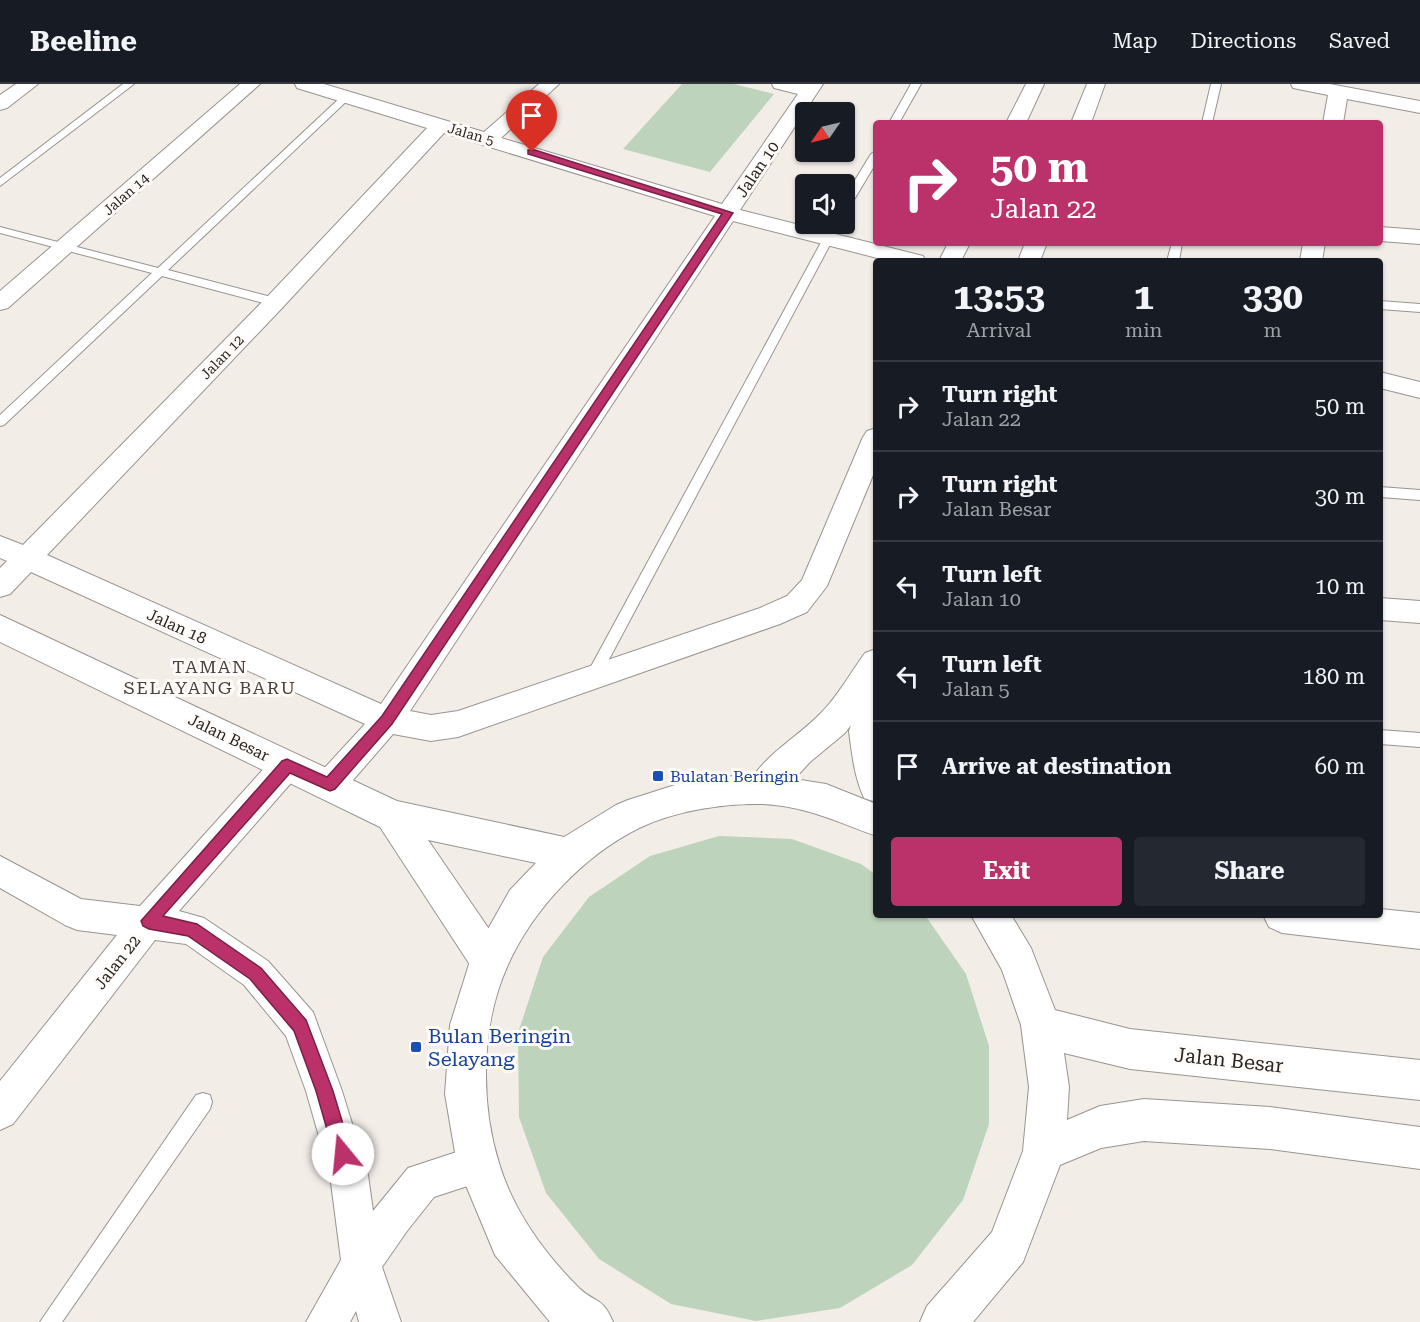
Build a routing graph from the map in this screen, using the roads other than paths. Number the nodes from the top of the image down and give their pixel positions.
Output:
1 (29, 84) edge
2 (129, 84) edge
3 (251, 84) edge
4 (304, 84) edge
5 (550, 84) edge
6 (781, 84) edge
7 (916, 84) edge
8 (1035, 84) edge
9 (1096, 84) edge
10 (1216, 84) edge
11 (1300, 84) edge
12 (811, 88) edge
13 (1338, 93) junction
14 (346, 97) junction
15 (0, 104) edge
16 (1420, 107) edge
17 (896, 120) edge
18 (1017, 120) edge
19 (1082, 120) edge
20 (1208, 120) edge
21 (1334, 120) edge
22 (441, 125) junction
23 (488, 139) junction
24 (873, 159) edge
25 (0, 183) edge
26 (855, 189) edge
27 (728, 213) junction
28 (795, 225) edge
29 (0, 230) edge
30 (829, 234) edge
31 (839, 234) edge
32 (1383, 234) edge
33 (1420, 237) edge
34 (873, 246) edge
35 (873, 246) edge
36 (65, 247) junction
37 (907, 258) edge
38 (160, 272) junction
39 (275, 302) junction
40 (0, 303) edge
41 (1383, 305) edge
42 (1420, 308) edge
43 (1383, 381) edge
44 (1420, 390) edge
45 (0, 422) edge
46 (873, 443) edge
47 (1383, 492) edge
48 (1420, 495) edge
49 (0, 546) edge
50 (27, 558) junction
51 (0, 586) edge
52 (1383, 609) edge
53 (1420, 612) edge
54 (0, 628) edge
55 (873, 666) edge
56 (593, 676) junction
57 (873, 697) edge
58 (387, 720) junction
59 (1383, 737) edge
60 (1420, 740) edge
61 (287, 765) junction
62 (873, 777) edge
63 (330, 784) junction
64 (763, 789) junction
65 (392, 816) junction
66 (873, 819) edge
67 (569, 854) junction
68 (0, 871) edge
69 (992, 918) edge
70 (1308, 918) edge
71 (149, 921) junction
72 (1420, 931) edge
73 (489, 961) junction
74 (1041, 1025) junction
75 (1420, 1080) edge
76 (203, 1102) dead end
77 (0, 1111) edge
78 (1420, 1148) edge
79 (1044, 1151) junction
80 (478, 1164) junction
81 (361, 1263) junction
82 (576, 1316) edge
83 (50, 1322) edge
84 (327, 1322) edge
85 (380, 1322) edge
86 (943, 1322) edge

1 - 15 street
2 - 25 lane
3 - 36 street, Jalan 14
4 - 14 street, Jalan 5
5 - 23 street
6 - 12 street
7 - 17 lane
8 - 18 street
9 - 19 street
10 - 20 lane
11 - 13 street
12 - 27 street, Jalan 10
13 - 16 street
13 - 21 street
14 - 22 street, Jalan 5
14 - 38 lane
22 - 23 street, Jalan 5
22 - 39 street, Jalan 12
23 - 27 street, Jalan 5
24 - 26 lane
27 - 28 street, Jalan 5
27 - 58 street, Jalan 10
29 - 36 lane
30 - 56 lane
31 - 35 street, Jalan 5
32 - 33 street
34 - 37 street, Jalan 5
36 - 38 lane
36 - 40 street, Jalan 14
38 - 39 lane
38 - 45 lane
39 - 50 street, Jalan 12
41 - 42 lane
43 - 44 street
46 - 56 street, Jalan 18
47 - 48 lane
49 - 50 street, Jalan 18
50 - 51 street, Jalan 12
50 - 58 street, Jalan 18
52 - 53 street
54 - 61 main road, Jalan Besar
55 - 64 main road
56 - 58 street, Jalan 18
57 - 62 main road
58 - 63 street, Jalan 10
59 - 60 lane
61 - 63 main road, Jalan Besar
61 - 71 street, Jalan 22
63 - 65 main road, Jalan Besar
64 - 66 main road
64 - 67 main road
65 - 67 main road, Jalan Besar
65 - 73 main road, Jalan Besar
67 - 73 main road
68 - 71 street
69 - 74 main road
70 - 72 main road
71 - 77 street, Jalan 22
71 - 81 street
73 - 80 main road
74 - 75 main road, Jalan Besar
74 - 79 main road
76 - 83 lane
78 - 79 main road
79 - 86 main road
80 - 81 street
80 - 82 main road
81 - 84 street
81 - 85 street

